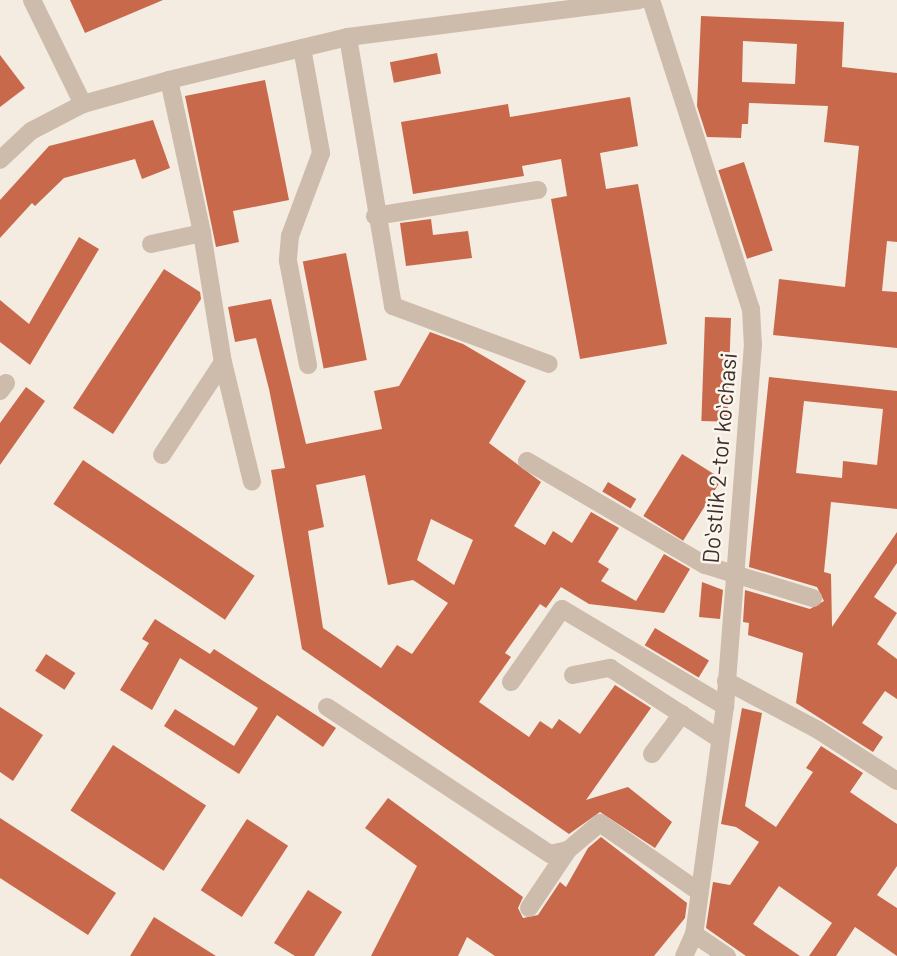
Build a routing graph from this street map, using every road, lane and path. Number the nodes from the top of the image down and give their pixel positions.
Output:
1 (32, 0) edge
2 (639, 0) edge
3 (651, 0) edge
4 (556, 6) edge
5 (348, 37) junction
6 (302, 48) junction
7 (169, 80) junction
8 (83, 104) junction
9 (0, 160) edge
10 (538, 190) dead end
11 (375, 216) junction
12 (202, 233) junction
13 (151, 244) dead end
14 (223, 362) junction
15 (550, 364) dead end
16 (308, 365) dead end
17 (162, 455) dead end
18 (527, 461) dead end
19 (252, 482) dead end
20 (734, 575) junction
21 (813, 598) dead end
22 (573, 675) dead end
23 (726, 681) junction
24 (511, 682) dead end
25 (725, 706) junction
26 (327, 707) dead end
27 (682, 714) junction
28 (718, 738) junction
29 (652, 754) dead end
30 (897, 781) edge
31 (568, 850) junction
32 (698, 891) junction
33 (529, 908) dead end
34 (694, 934) junction
35 (684, 956) edge
36 (727, 956) edge

1 - 8 street
2 - 4 street
3 - 20 street, Doʻstlik 2-tor koʻchasi
4 - 5 street
5 - 6 street
5 - 11 street
6 - 7 street
6 - 16 street
7 - 8 street
7 - 12 street
8 - 9 street
10 - 11 street
11 - 15 street
12 - 13 street
12 - 14 street
14 - 17 street
14 - 19 street
18 - 20 street
20 - 21 street
20 - 23 street, Doʻstlik 2-tor koʻchasi
22 - 27 street
23 - 25 street, Doʻstlik 2-tor koʻchasi
23 - 30 street
24 - 25 street
25 - 28 street, Doʻstlik 2-tor koʻchasi
26 - 31 street
27 - 28 street
27 - 29 street
28 - 32 street, Doʻstlik 2-tor koʻchasi
31 - 32 street
31 - 33 street
32 - 34 street, Doʻstlik 2-tor koʻchasi
34 - 35 street, Doʻstlik 2-tor koʻchasi
34 - 36 street

